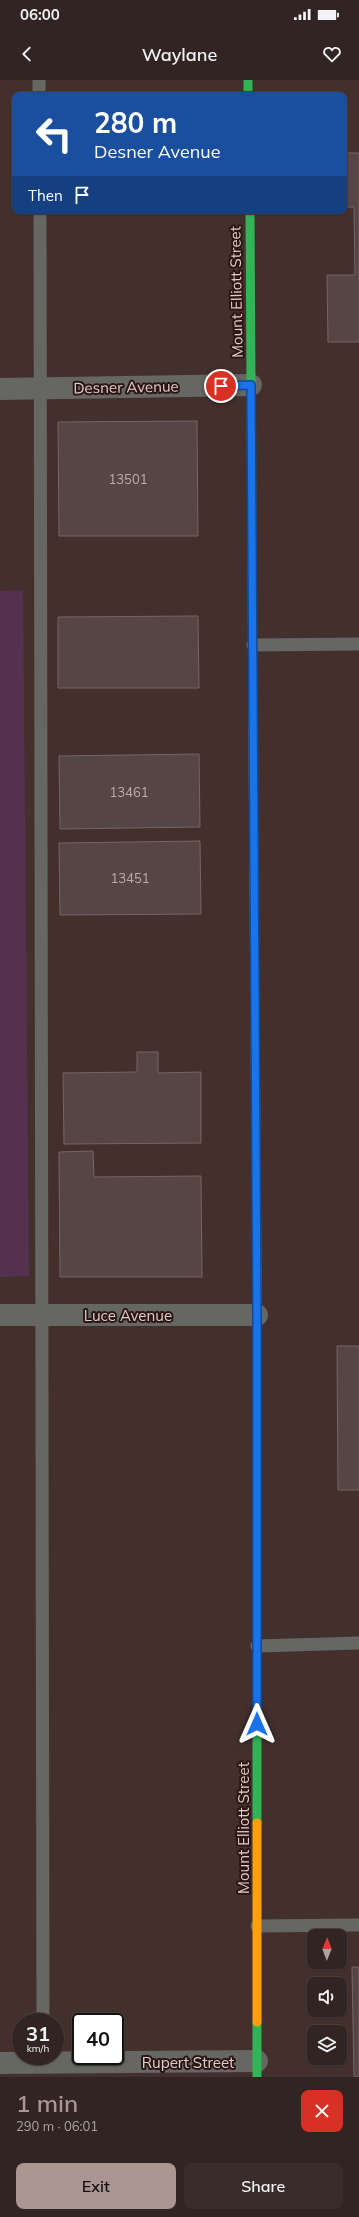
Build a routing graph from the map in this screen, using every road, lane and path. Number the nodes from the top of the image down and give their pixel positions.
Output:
1 (39, 80) edge
2 (248, 80) edge
3 (39, 92) edge
4 (248, 92) edge
5 (40, 214) edge
6 (250, 214) edge
7 (251, 385) junction
8 (41, 388) junction
9 (0, 389) edge
10 (359, 644) edge
11 (253, 645) junction
12 (42, 1314) junction
13 (0, 1315) edge
14 (257, 1315) junction
15 (359, 1643) edge
16 (257, 1646) junction
17 (359, 1925) edge
18 (257, 1926) junction
19 (43, 2013) edge
20 (0, 2063) edge
21 (12, 2064) edge
22 (43, 2065) edge
23 (257, 2069) edge

1 - 3 lane
2 - 4 street
5 - 8 lane
6 - 7 street, Mount Elliott Street
7 - 8 street, Desner Avenue
7 - 11 street, Mount Elliott Street
8 - 9 street, Desner Avenue
8 - 12 lane
10 - 11 lane
11 - 14 street, Mount Elliott Street
12 - 13 street, Luce Avenue
12 - 14 street, Luce Avenue
12 - 19 lane
14 - 16 street, Mount Elliott Street
15 - 16 lane
16 - 18 street, Mount Elliott Street
17 - 18 lane
18 - 23 street, Mount Elliott Street
20 - 21 street, Rupert Street
22 - 23 street, Rupert Street

